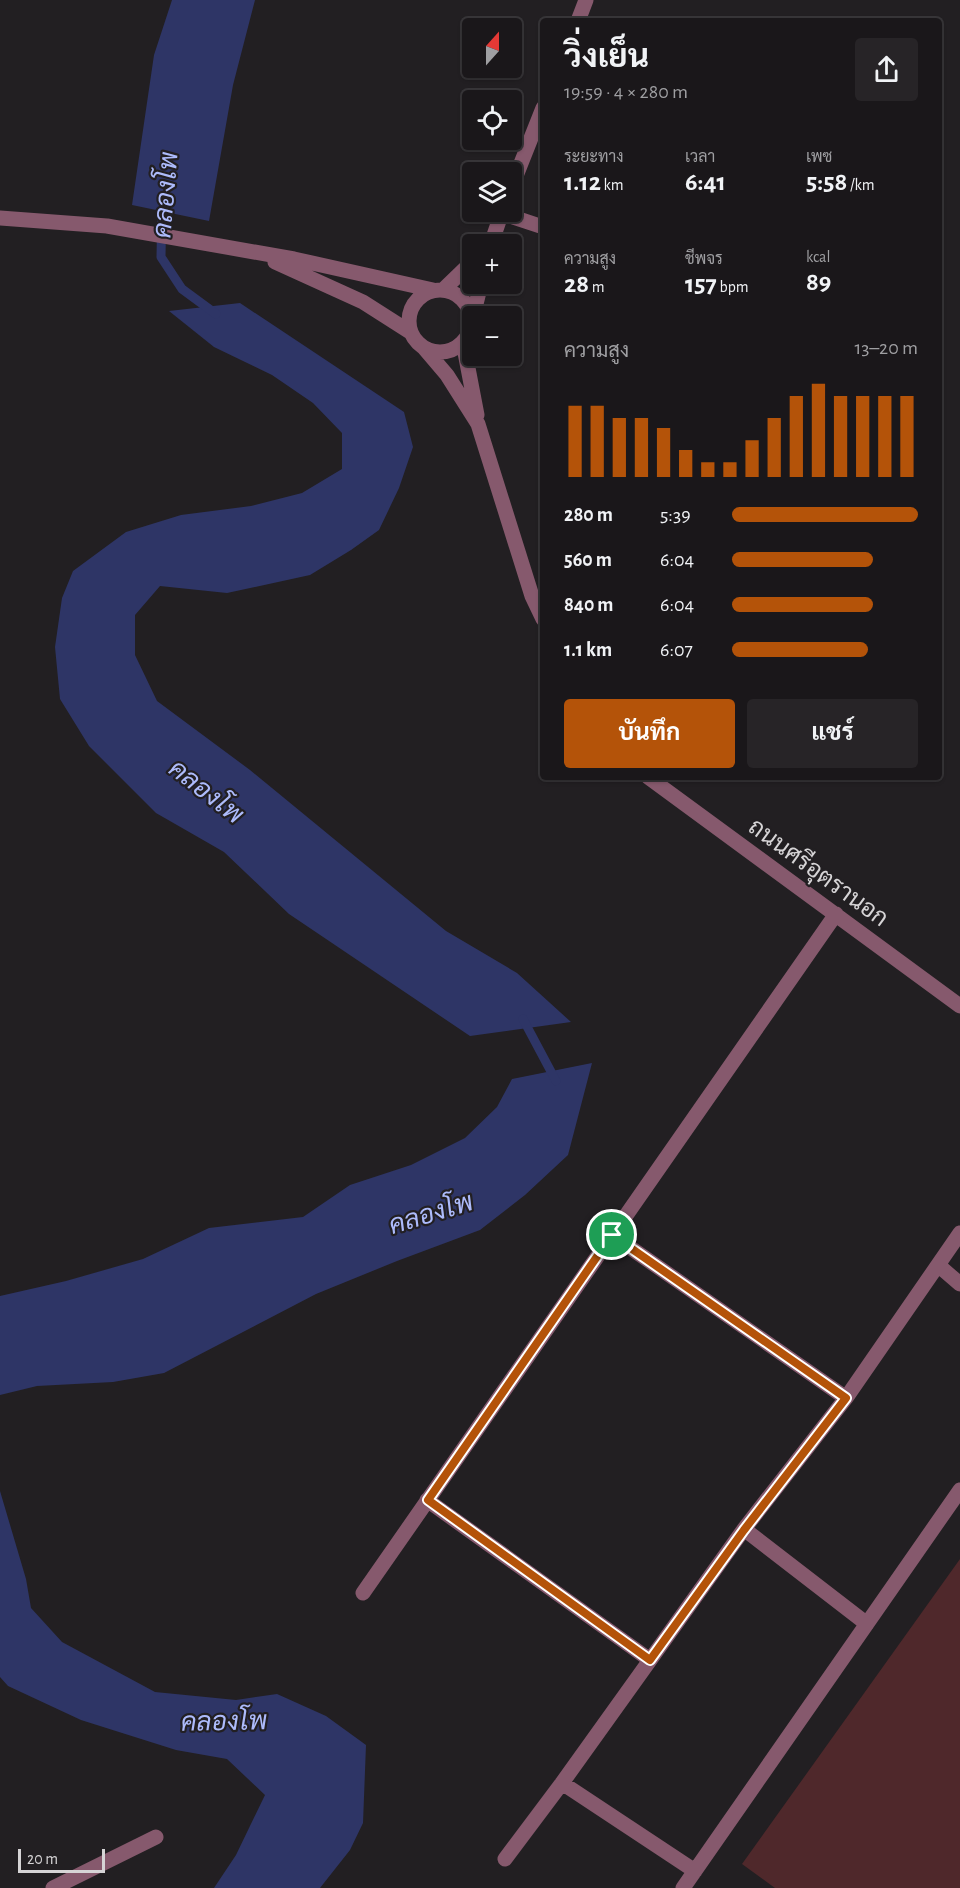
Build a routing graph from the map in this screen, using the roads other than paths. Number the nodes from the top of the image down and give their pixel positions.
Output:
1 (586, 0) edge
2 (579, 18) edge
3 (540, 116) edge
4 (522, 162) edge
5 (0, 218) edge
6 (522, 220) edge
7 (540, 226) edge
8 (256, 254) junction
9 (462, 270) edge
10 (438, 290) junction
11 (466, 306) edge
12 (410, 332) junction
13 (462, 343) edge
14 (424, 348) junction
15 (467, 366) edge
16 (478, 424) junction
17 (540, 613) edge
18 (652, 780) edge
19 (836, 914) junction
20 (960, 1006) edge
21 (960, 1233) edge
22 (612, 1235) junction
23 (938, 1265) junction
24 (960, 1284) edge
25 (846, 1398) junction
26 (960, 1490) edge
27 (428, 1500) junction
28 (744, 1530) junction
29 (363, 1593) dead end
30 (867, 1624) junction
31 (650, 1660) junction
32 (562, 1783) junction
33 (156, 1837) dead end
34 (505, 1859) dead end
35 (695, 1871) junction
36 (53, 1888) edge
37 (683, 1888) edge

1 - 2 street
3 - 4 street
5 - 8 street
6 - 7 street
8 - 10 street
8 - 12 street
9 - 10 street
10 - 11 street
10 - 12 street
12 - 14 street
13 - 14 street
14 - 16 street
15 - 16 street
16 - 17 street
18 - 19 street, ถนนศรีอุตรานอก
19 - 20 street, ถนนศรีอุตรานอก
19 - 22 street
21 - 23 street
22 - 25 street
22 - 27 street
23 - 24 street
23 - 25 street
25 - 28 street
26 - 30 street
27 - 29 street
27 - 31 street
28 - 30 street
28 - 31 street
30 - 35 street
31 - 32 street
32 - 34 street
32 - 35 street
33 - 36 street
35 - 37 street

